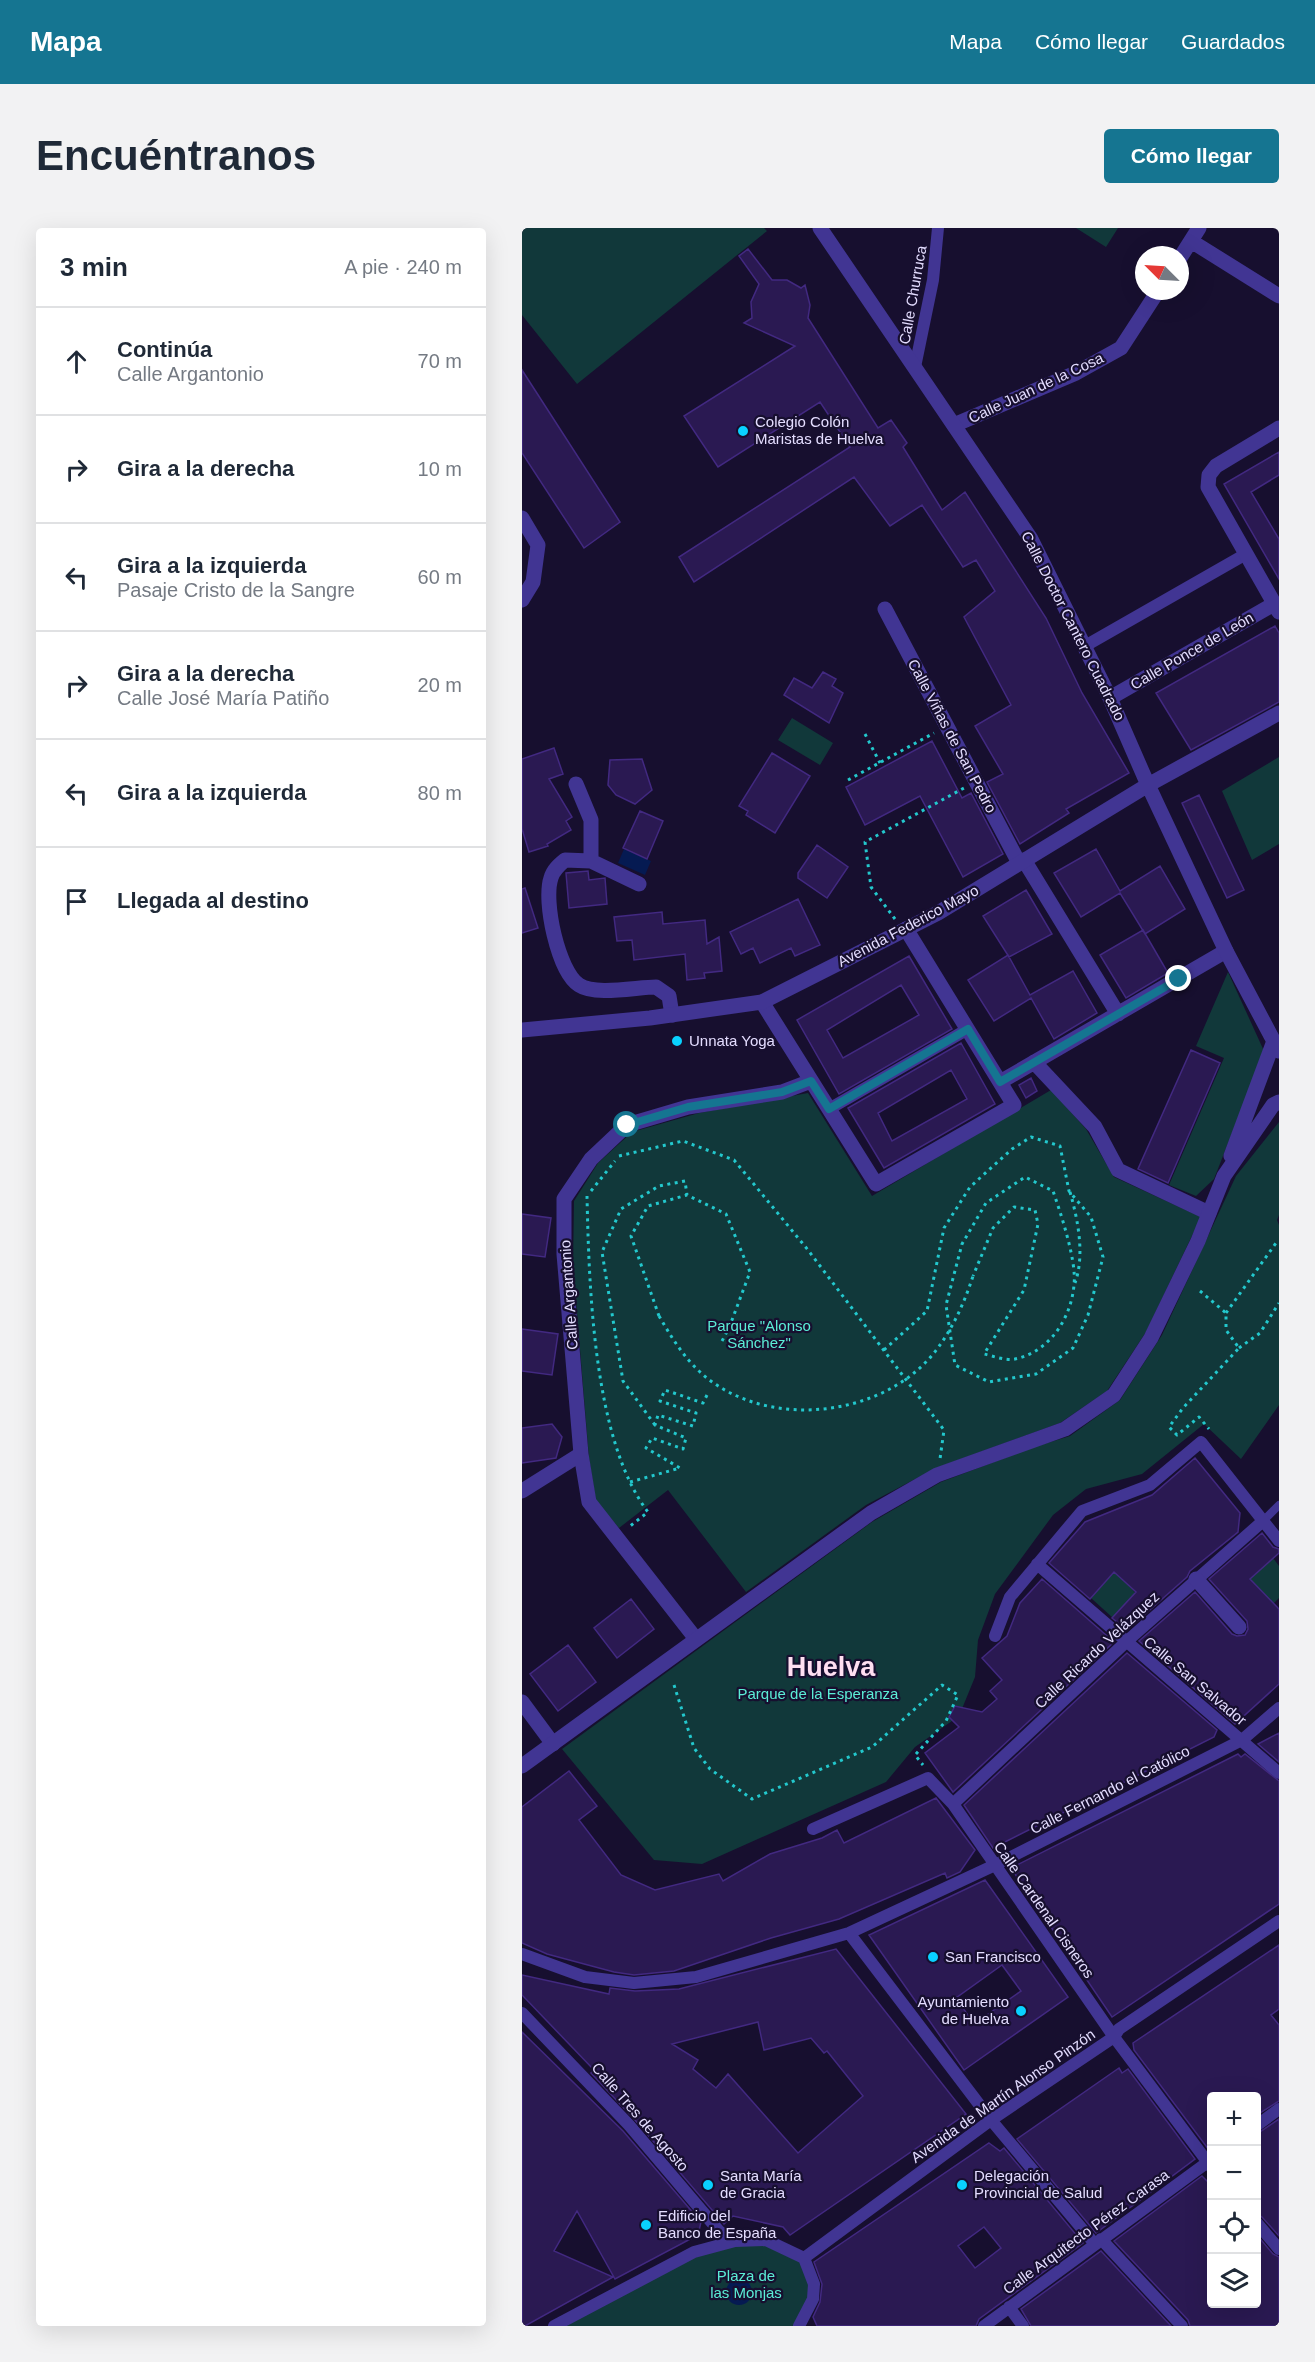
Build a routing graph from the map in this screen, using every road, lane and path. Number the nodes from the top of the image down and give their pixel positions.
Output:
1 (820, 228) edge
2 (938, 228) edge
3 (1199, 228) edge
4 (1191, 241) junction
5 (1188, 246) edge
6 (1279, 296) edge
7 (1152, 300) edge
8 (915, 367) junction
9 (954, 425) junction
10 (1279, 428) edge
11 (522, 518) edge
12 (1246, 554) junction
13 (522, 600) edge
14 (1277, 608) edge
15 (885, 609) dead end
16 (1085, 646) junction
17 (1110, 698) junction
18 (1279, 712) edge
19 (947, 726) junction
20 (864, 734) dead end
21 (880, 763) junction
22 (848, 780) dead end
23 (976, 782) junction
24 (576, 784) dead end
25 (1148, 785) junction
26 (591, 861) junction
27 (1022, 862) junction
28 (639, 884) dead end
29 (901, 924) junction
30 (1226, 951) junction
31 (762, 1002) junction
32 (1118, 1014) junction
33 (672, 1015) junction
34 (968, 1029) junction
35 (522, 1030) edge
36 (1276, 1046) edge
37 (1034, 1062) junction
38 (811, 1081) junction
39 (1000, 1082) junction
40 (1279, 1102) edge
41 (829, 1109) junction
42 (1224, 1176) junction
43 (1069, 1191) junction
44 (687, 1194) junction
45 (1209, 1213) junction
46 (1276, 1243) dead end
47 (1075, 1285) junction
48 (1200, 1291) dead end
49 (1279, 1303) edge
50 (1226, 1313) junction
51 (722, 1341) dead end
52 (1239, 1348) junction
53 (884, 1350) junction
54 (708, 1394) dead end
55 (1183, 1408) dead end
56 (655, 1425) junction
57 (581, 1454) junction
58 (938, 1475) junction
59 (543, 1478) junction
60 (522, 1481) edge
61 (630, 1482) junction
62 (522, 1491) edge
63 (1279, 1505) edge
64 (1263, 1521) junction
65 (616, 1537) junction
66 (1279, 1541) edge
67 (1037, 1564) junction
68 (1196, 1579) junction
69 (1239, 1627) dead end
70 (995, 1636) dead end
71 (696, 1639) junction
72 (1126, 1642) junction
73 (674, 1685) dead end
74 (522, 1702) edge
75 (1279, 1708) edge
76 (1242, 1740) junction
77 (553, 1744) junction
78 (522, 1766) edge
79 (924, 1766) dead end
80 (1279, 1773) edge
81 (953, 1804) junction
82 (813, 1829) dead end
83 (995, 1865) junction
84 (1279, 1921) edge
85 (849, 1933) junction
86 (522, 1954) edge
87 (522, 2013) edge
88 (1114, 2037) junction
89 (1279, 2109) edge
90 (991, 2120) junction
91 (1261, 2123) edge
92 (1207, 2159) edge
93 (1207, 2165) edge
94 (1261, 2227) edge
95 (735, 2241) junction
96 (1097, 2241) junction
97 (1279, 2249) edge
98 (804, 2258) junction
99 (1009, 2307) junction
100 (801, 2325) edge
101 (555, 2326) edge
102 (984, 2326) edge
103 (1023, 2326) edge
104 (1182, 2326) edge

1 - 8 street, Calle Doctor Cantero Cuadrado
2 - 8 street, Calle Churruca
3 - 4 street
4 - 5 street
4 - 6 street
7 - 9 street, Calle Juan de la Cosa
8 - 9 street, Calle Doctor Cantero Cuadrado
9 - 16 street, Calle Doctor Cantero Cuadrado
10 - 12 street
11 - 13 street
12 - 14 street
12 - 16 street
14 - 17 street, Calle Ponce de León
15 - 19 street, Calle Viñas de San Pedro
16 - 17 street, Calle Doctor Cantero Cuadrado
17 - 25 street, Calle Doctor Cantero Cuadrado
18 - 25 street, Avenida Federico Mayo
19 - 21 path
19 - 23 street, Calle Viñas de San Pedro
20 - 21 path
21 - 22 path
23 - 27 street, Calle Viñas de San Pedro
23 - 29 path
24 - 26 street
25 - 27 street, Avenida Federico Mayo
25 - 30 street, Calle Doctor Cantero Cuadrado
26 - 28 street
26 - 33 street
27 - 29 street, Avenida Federico Mayo
27 - 32 street, Calle Viñas de San Pedro
29 - 31 street, Avenida Federico Mayo
29 - 34 street
30 - 32 street
30 - 36 street, Calle Doctor Cantero Cuadrado
31 - 33 street, Avenida Federico Mayo
31 - 38 street
32 - 37 street
33 - 35 street, Avenida Federico Mayo
34 - 39 street
34 - 41 street
36 - 42 street
37 - 39 street
37 - 45 street
38 - 41 street
38 - 57 street, Calle Argantonio
39 - 41 street
40 - 42 street
42 - 45 street
43 - 47 path
43 - 47 path
43 - 53 path
44 - 47 path, bridge
44 - 51 path
44 - 56 path
45 - 58 street
46 - 50 path
48 - 50 path
49 - 52 path
50 - 52 path
52 - 55 path
53 - 58 path
53 - 61 path
54 - 56 path
56 - 61 path
57 - 59 street
57 - 65 street, Calle Argantonio
58 - 71 street
59 - 60 street
59 - 62 street
61 - 65 path
63 - 64 lane
64 - 66 street
64 - 67 street
64 - 68 street, Calle Ricardo Velázquez
65 - 71 street, Calle Argantonio
67 - 70 street
67 - 72 street, Calle San Salvador
68 - 69 street
68 - 72 street, Calle Ricardo Velázquez
71 - 77 street
72 - 76 street, Calle San Salvador
72 - 81 street, Calle Ricardo Velázquez
73 - 79 path
74 - 77 street
75 - 76 street, Calle Fernando el Católico
76 - 80 street, Calle San Salvador
76 - 83 street, Calle Fernando el Católico
77 - 78 street
81 - 82 street, Calle Cardenal Cisneros
81 - 83 street, Calle Cardenal Cisneros
83 - 85 street, Calle Fernando el Católico
83 - 88 street, Calle Cardenal Cisneros
84 - 88 street, Avenida de Martín Alonso Pinzón
85 - 86 street, Calle Fernando el Católico
85 - 90 street
87 - 95 street, Calle Tres de Agosto
88 - 90 street, Avenida de Martín Alonso Pinzón
88 - 92 street, Calle Cardenal Cisneros
89 - 91 street
90 - 96 street
90 - 98 street, Avenida de Martín Alonso Pinzón
93 - 96 street, Calle Arquitecto Pérez Carasa
94 - 97 street
95 - 98 street
95 - 101 street
96 - 99 street, Calle Arquitecto Pérez Carasa
96 - 104 street
98 - 100 street
99 - 102 street, Calle Arquitecto Pérez Carasa
99 - 103 street

